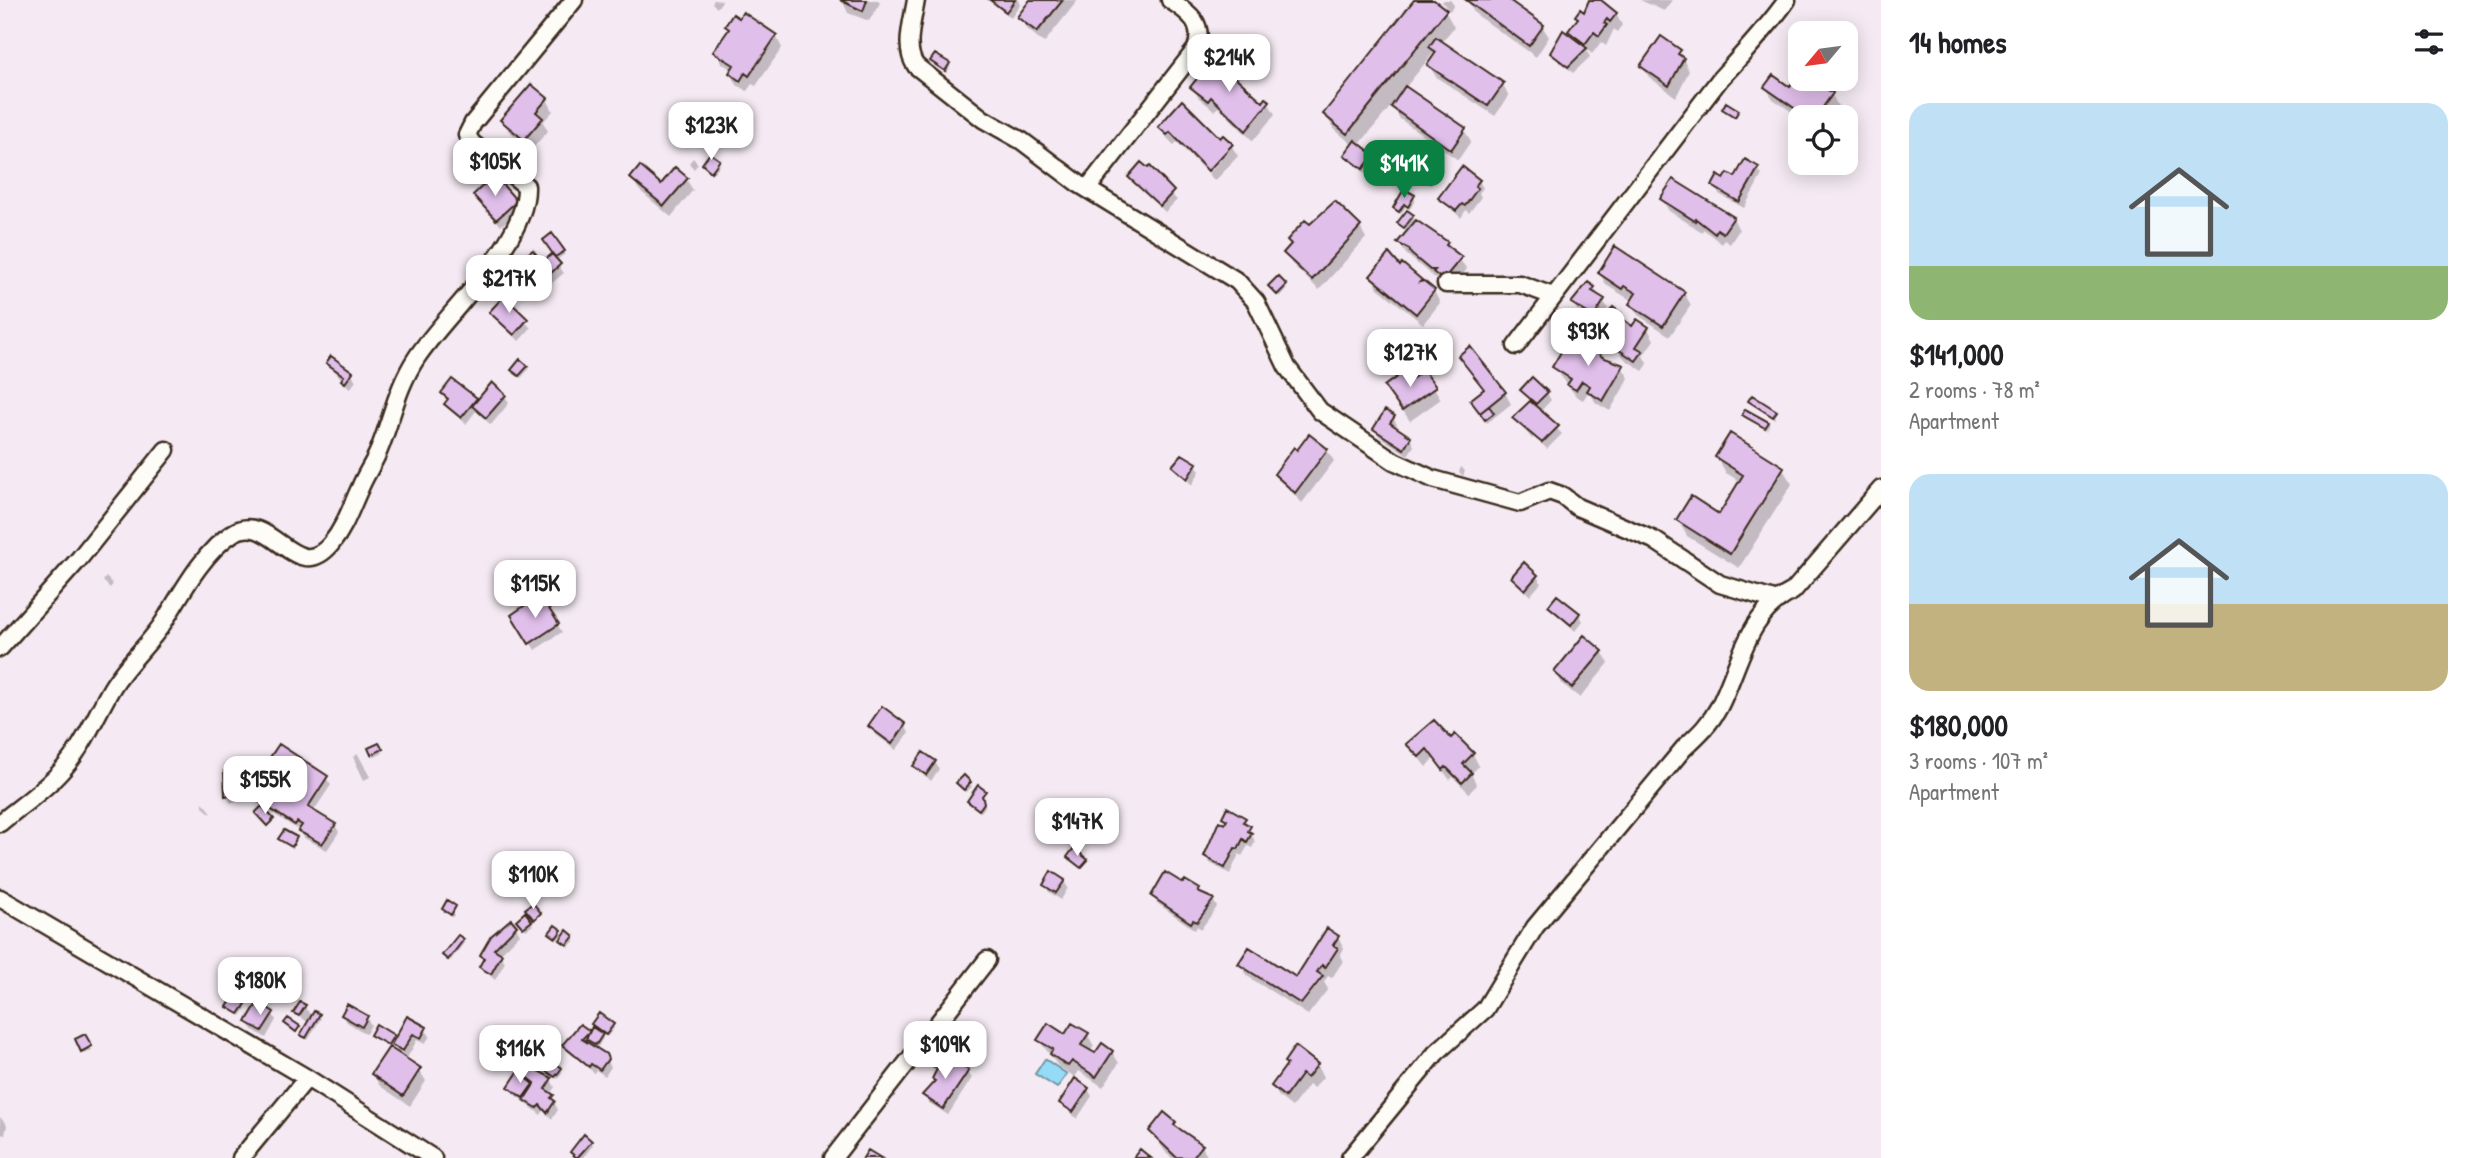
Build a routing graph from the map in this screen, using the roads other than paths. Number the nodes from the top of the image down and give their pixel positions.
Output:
1 (573, 0) edge
2 (916, 0) edge
3 (1170, 0) edge
4 (1787, 0) edge
5 (1087, 189) junction
6 (1446, 284) dead end
7 (1553, 296) junction
8 (1516, 346) dead end
9 (166, 450) dead end
10 (1881, 489) edge
11 (1774, 600) junction
12 (0, 648) edge
13 (0, 823) edge
14 (0, 898) edge
15 (987, 960) dead end
16 (307, 1078) junction
17 (241, 1158) edge
18 (433, 1158) edge
19 (833, 1158) edge
20 (1350, 1158) edge

1 - 13 street
2 - 5 street
3 - 5 street
4 - 7 street
5 - 11 street
6 - 7 street
7 - 8 street
9 - 12 street
10 - 11 street
11 - 20 street
14 - 16 street
15 - 19 street
16 - 17 street
16 - 18 street

